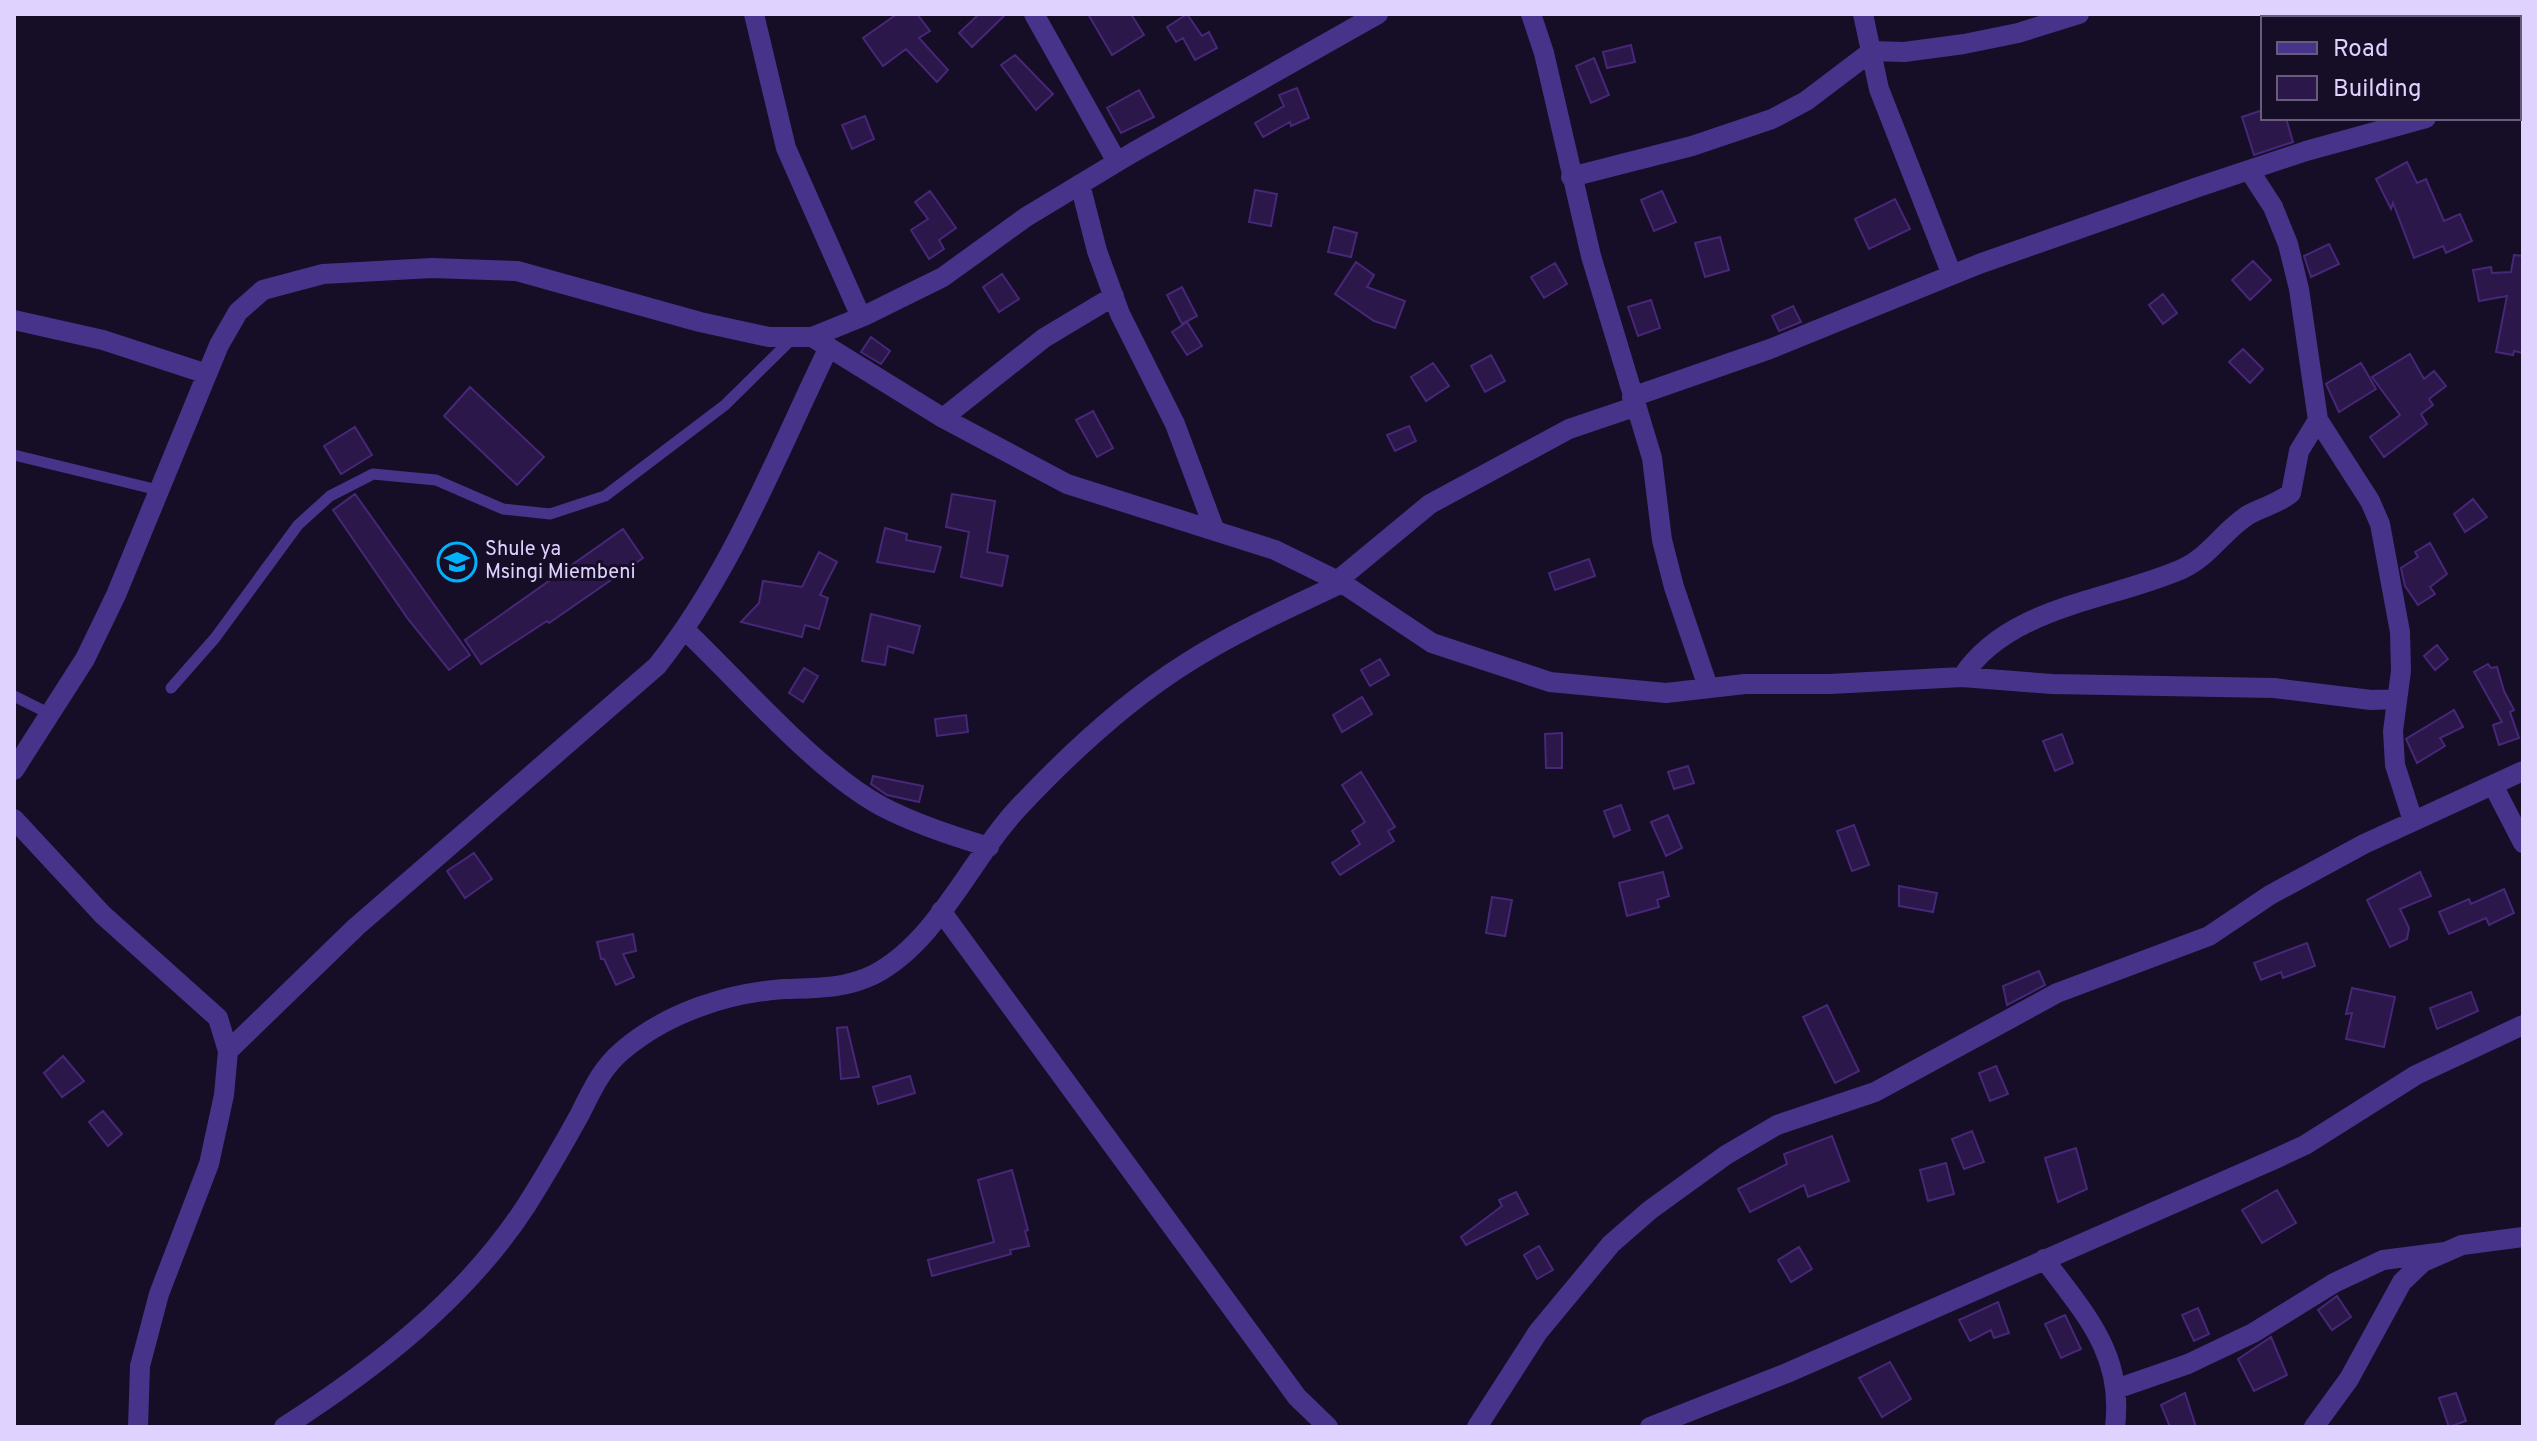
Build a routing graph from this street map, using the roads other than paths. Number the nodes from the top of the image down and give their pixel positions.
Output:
1 (754, 14) edge
2 (1034, 14) edge
3 (1378, 14) edge
4 (1531, 14) edge
5 (1863, 14) edge
6 (2079, 14) edge
7 (1872, 51) junction
8 (2419, 120) edge
9 (1117, 162) junction
10 (2249, 170) junction
11 (1571, 177) junction
12 (1080, 184) junction
13 (1952, 275) junction
14 (1114, 296) junction
15 (861, 317) junction
16 (14, 320) edge
17 (812, 340) junction
18 (207, 374) junction
19 (1633, 402) junction
20 (943, 418) junction
21 (2318, 420) junction
22 (14, 455) edge
23 (158, 490) junction
24 (1215, 531) junction
25 (1340, 582) junction
26 (685, 630) junction
27 (1962, 677) junction
28 (1708, 687) junction
29 (171, 688) dead end
30 (14, 696) edge
31 (2395, 699) junction
32 (50, 714) junction
33 (14, 770) edge
34 (2523, 771) edge
35 (2493, 785) junction
36 (14, 819) edge
37 (2413, 821) junction
38 (2523, 843) edge
39 (989, 847) junction
40 (941, 911) junction
41 (2523, 1025) edge
42 (228, 1051) junction
43 (2523, 1237) edge
44 (2445, 1252) junction
45 (2044, 1259) junction
46 (2116, 1389) junction
47 (138, 1427) edge
48 (284, 1427) edge
49 (1328, 1427) edge
50 (1477, 1427) edge
51 (1650, 1427) edge
52 (2115, 1427) edge
53 (2314, 1427) edge

1 - 15 street
2 - 9 street
3 - 9 street
4 - 11 street
5 - 7 street
6 - 7 street
7 - 11 street
7 - 13 street
8 - 10 street
9 - 12 street
10 - 13 street
10 - 21 street
11 - 19 street
12 - 14 street
12 - 15 street
13 - 19 street
14 - 20 street
14 - 24 street
15 - 17 street
16 - 18 street
17 - 18 street
17 - 20 street
17 - 26 street
17 - 29 lane
18 - 23 street
19 - 25 street
19 - 28 street
20 - 24 street
21 - 27 street
21 - 31 street
22 - 23 lane
23 - 32 street
24 - 25 street
25 - 28 street
25 - 39 street
26 - 39 street
26 - 42 street
27 - 28 street
27 - 31 street
30 - 32 lane
31 - 37 street
32 - 33 street
34 - 35 street
35 - 37 street
35 - 38 street
36 - 42 street
37 - 50 street
39 - 40 street
40 - 48 street
40 - 49 street
41 - 45 street
42 - 47 street
43 - 44 street
44 - 46 street
44 - 53 street
45 - 46 street
45 - 51 street
46 - 52 street

